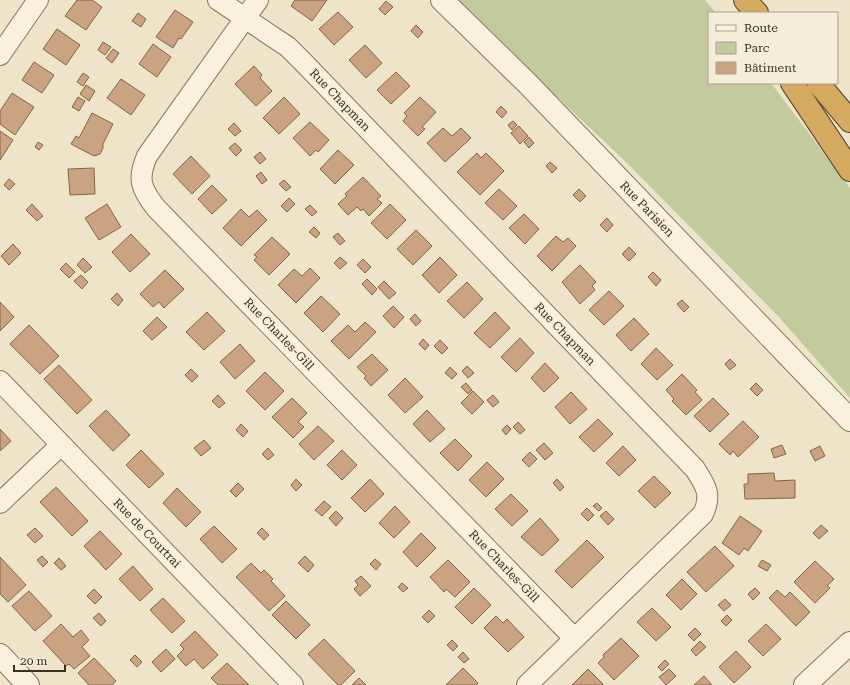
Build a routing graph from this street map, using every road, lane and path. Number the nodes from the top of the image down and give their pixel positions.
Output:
1 (38, 0) edge
2 (218, 0) edge
3 (258, 0) edge
4 (442, 0) edge
5 (730, 0) edge
6 (745, 0) edge
7 (739, 12) edge
8 (756, 12) edge
9 (245, 19) junction
10 (0, 55) edge
11 (793, 84) edge
12 (819, 84) edge
13 (850, 121) edge
14 (850, 170) edge
15 (0, 381) edge
16 (850, 420) edge
17 (61, 445) junction
18 (0, 504) edge
19 (574, 638) junction
20 (850, 643) edge
21 (0, 656) edge
22 (28, 685) edge
23 (293, 685) edge
24 (527, 685) edge
25 (805, 685) edge

1 - 10 street
2 - 9 street, Rue Chapman
3 - 9 street, Rue Charles-Gill
4 - 16 street, Rue Parisien
5 - 7 highway
6 - 8 highway
9 - 19 street, Rue Charles-Gill
9 - 19 street, Rue Chapman
11 - 14 highway
12 - 13 highway
15 - 17 street, Rue de Courtrai
17 - 18 street
17 - 23 street, Rue de Courtrai
19 - 24 street, Rue Chapman
20 - 25 street
21 - 22 street

